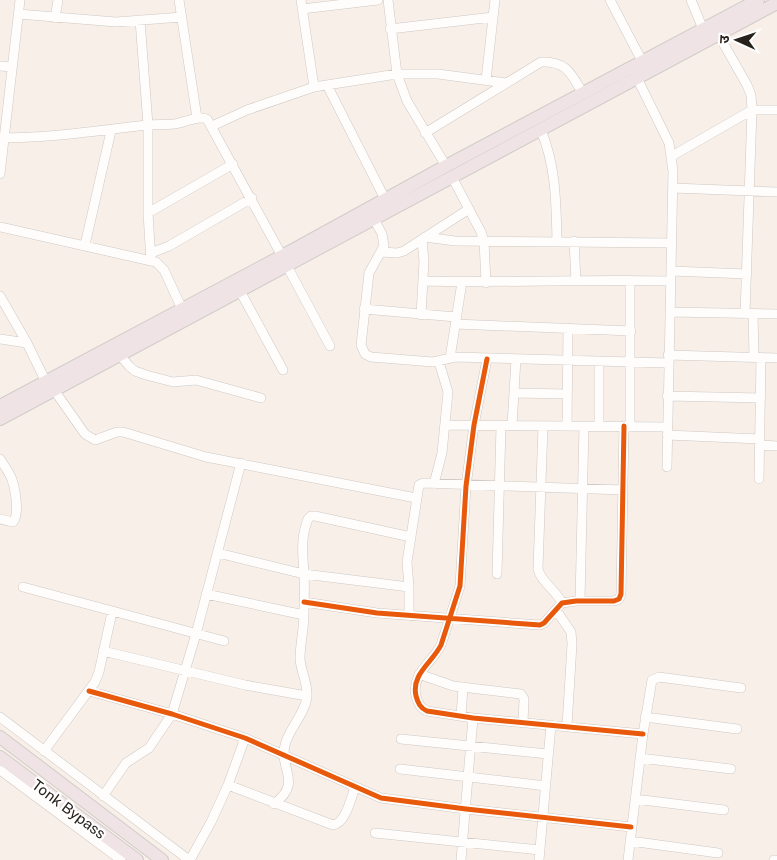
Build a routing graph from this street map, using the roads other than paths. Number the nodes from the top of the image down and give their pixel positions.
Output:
1 (20, 0) edge
2 (58, 0) edge
3 (179, 0) edge
4 (378, 0) edge
5 (388, 0) edge
6 (495, 0) edge
7 (610, 0) edge
8 (691, 0) edge
9 (758, 0) edge
10 (777, 3) edge
11 (302, 4) edge
12 (741, 4) edge
13 (18, 14) junction
14 (182, 17) junction
15 (493, 17) junction
16 (55, 18) junction
17 (140, 20) junction
18 (390, 29) junction
19 (703, 29) junction
20 (718, 34) junction
21 (642, 60) junction
22 (0, 66) edge
23 (12, 67) junction
24 (397, 74) junction
25 (637, 78) junction
26 (486, 80) junction
27 (506, 83) junction
28 (327, 85) junction
29 (314, 87) junction
30 (582, 92) junction
31 (752, 110) junction
32 (777, 110) edge
33 (197, 118) junction
34 (148, 125) junction
35 (212, 126) junction
36 (111, 130) junction
37 (541, 130) junction
38 (425, 133) junction
39 (5, 138) junction
40 (672, 156) junction
41 (1, 162) edge
42 (233, 164) junction
43 (449, 171) junction
44 (0, 174) edge
45 (673, 188) junction
46 (749, 192) junction
47 (777, 192) edge
48 (252, 198) junction
49 (385, 199) junction
50 (469, 209) junction
51 (148, 213) junction
52 (374, 218) junction
53 (0, 227) edge
54 (424, 239) junction
55 (484, 240) junction
56 (557, 241) junction
57 (574, 242) junction
58 (671, 243) junction
59 (85, 245) junction
60 (381, 252) junction
61 (151, 257) junction
62 (285, 261) junction
63 (671, 271) junction
64 (747, 274) junction
65 (630, 280) junction
66 (424, 281) junction
67 (576, 281) junction
68 (670, 281) junction
69 (462, 282) junction
70 (486, 283) junction
71 (240, 291) junction
72 (0, 296) edge
73 (182, 309) junction
74 (364, 310) junction
75 (670, 312) junction
76 (749, 314) junction
77 (777, 314) edge
78 (421, 315) junction
79 (455, 320) junction
80 (568, 329) junction
81 (631, 331) junction
82 (0, 340) edge
83 (27, 343) junction
84 (330, 346) dead end
85 (120, 355) junction
86 (757, 357) junction
87 (450, 358) junction
88 (777, 358) edge
89 (487, 359) junction
90 (668, 359) junction
91 (516, 360) junction
92 (567, 361) junction
93 (438, 362) junction
94 (599, 362) junction
95 (631, 362) junction
96 (283, 370) dead end
97 (50, 386) junction
98 (514, 393) junction
99 (567, 394) junction
100 (668, 396) junction
101 (261, 398) dead end
102 (761, 398) junction
103 (0, 406) edge
104 (0, 419) edge
105 (446, 425) junction
106 (474, 425) junction
107 (501, 426) junction
108 (512, 426) junction
109 (543, 426) junction
110 (567, 426) junction
111 (584, 426) junction
112 (599, 426) junction
113 (627, 426) junction
114 (667, 431) junction
115 (760, 442) junction
116 (777, 446) edge
117 (0, 459) edge
118 (241, 463) junction
119 (667, 467) dead end
120 (759, 479) dead end
121 (434, 484) junction
122 (466, 486) junction
123 (500, 487) junction
124 (540, 488) junction
125 (581, 489) junction
126 (623, 490) junction
127 (416, 498) junction
128 (0, 519) edge
129 (411, 537) junction
130 (218, 553) junction
131 (304, 574) junction
132 (496, 574) dead end
133 (23, 587) dead end
134 (409, 587) junction
135 (206, 594) junction
136 (580, 601) junction
137 (304, 602) junction
138 (559, 606) junction
139 (112, 612) junction
140 (304, 616) junction
141 (409, 616) junction
142 (448, 619) junction
143 (196, 634) junction
144 (224, 641) dead end
145 (103, 652) junction
146 (185, 670) junction
147 (419, 674) junction
148 (464, 688) junction
149 (741, 688) dead end
150 (89, 691) junction
151 (307, 696) junction
152 (172, 714) junction
153 (461, 716) junction
154 (0, 717) edge
155 (645, 717) junction
156 (473, 718) junction
157 (523, 722) junction
158 (551, 725) junction
159 (567, 726) junction
160 (737, 729) dead end
161 (643, 734) junction
162 (0, 736) edge
163 (245, 738) junction
164 (401, 739) dead end
165 (471, 747) junction
166 (44, 751) junction
167 (284, 754) junction
168 (548, 754) junction
169 (0, 757) edge
170 (640, 758) junction
171 (731, 769) dead end
172 (0, 770) edge
173 (400, 770) dead end
174 (468, 777) junction
175 (228, 785) junction
176 (546, 786) junction
177 (355, 787) junction
178 (103, 796) junction
179 (635, 799) junction
180 (274, 804) junction
181 (466, 809) junction
182 (724, 810) dead end
183 (543, 817) junction
184 (632, 827) junction
185 (375, 834) dead end
186 (630, 841) junction
187 (463, 842) junction
188 (540, 850) junction
189 (718, 853) dead end
190 (121, 860) edge
191 (137, 860) edge
192 (162, 860) edge
193 (190, 860) edge
194 (461, 860) edge
195 (539, 860) edge
196 (628, 860) edge

1 - 13 street
2 - 16 street
3 - 14 street
4 - 11 street
5 - 18 street
6 - 15 street
7 - 21 street
8 - 19 street
9 - 12 highway
10 - 20 highway
11 - 29 street
12 - 19 highway
13 - 16 street
13 - 23 street
14 - 17 street
14 - 33 street
15 - 18 street
15 - 26 street
16 - 17 street
17 - 34 street
18 - 24 street
19 - 21 highway
20 - 25 highway
20 - 31 street
21 - 30 highway
22 - 23 street
23 - 39 street
24 - 26 street
24 - 28 street
24 - 38 street
25 - 37 highway
25 - 40 street
26 - 27 street
27 - 30 street
27 - 38 street
28 - 29 street
28 - 49 street
29 - 35 street
30 - 43 highway
31 - 32 street
31 - 40 street
31 - 46 street
33 - 34 street
33 - 35 street
34 - 36 street
34 - 51 street
35 - 42 street
36 - 39 street
36 - 59 street
37 - 43 highway
37 - 56 street
38 - 43 street
39 - 41 street
40 - 45 street
41 - 44 street
42 - 48 street
42 - 51 street
43 - 49 highway
43 - 50 street
43 - 52 highway
45 - 46 street
45 - 58 street
46 - 47 street
46 - 64 street
48 - 61 street
48 - 62 street
49 - 62 highway
50 - 54 street
50 - 55 street
51 - 61 street
52 - 60 street
52 - 62 highway
53 - 59 street
54 - 55 street
54 - 60 street
54 - 66 street
55 - 56 street
55 - 70 street
56 - 57 street
57 - 58 street
57 - 67 street
58 - 63 street
59 - 61 street
60 - 74 street
61 - 73 street
62 - 71 highway
62 - 73 highway
62 - 84 street
63 - 64 street
63 - 68 street
64 - 76 street
65 - 67 street
65 - 68 street
65 - 81 street
66 - 69 street
66 - 78 street
67 - 70 street
68 - 75 street
69 - 70 street
69 - 79 street
71 - 85 highway
71 - 96 street
72 - 83 street
73 - 97 highway
74 - 78 street
74 - 93 street
75 - 76 street
75 - 90 street
76 - 77 street
76 - 86 street
78 - 79 street
79 - 80 street
79 - 87 street
80 - 81 street
80 - 92 street
81 - 95 street
82 - 83 street
83 - 97 street
85 - 97 highway
85 - 101 street
86 - 88 street
86 - 90 street
86 - 102 street
87 - 89 street
87 - 93 street
89 - 91 street
89 - 106 street
90 - 95 street
90 - 100 street
91 - 92 street
91 - 98 street
92 - 94 street
92 - 99 street
93 - 105 street
94 - 95 street
94 - 112 street
95 - 113 street
97 - 103 highway
97 - 104 highway
97 - 118 street
98 - 99 street
98 - 108 street
99 - 110 street
100 - 102 street
100 - 114 street
102 - 115 street
105 - 106 street
105 - 121 street
106 - 107 street
106 - 122 street
107 - 108 street
107 - 123 street
108 - 109 street
109 - 110 street
109 - 124 street
110 - 111 street
111 - 112 street
111 - 125 street
112 - 113 street
113 - 114 street
113 - 126 street
114 - 115 street
114 - 119 street
115 - 116 street
115 - 120 street
117 - 128 street
118 - 127 street
118 - 130 street
121 - 122 street
121 - 127 street
122 - 123 street
122 - 142 street
123 - 124 street
123 - 132 street
124 - 125 street
124 - 138 street
125 - 126 street
125 - 136 street
126 - 136 street
127 - 129 street
129 - 131 street
129 - 134 street
130 - 131 street
130 - 135 street
131 - 134 street
131 - 137 street
133 - 139 street
134 - 141 street
135 - 140 street
135 - 143 street
136 - 138 street
137 - 140 street
137 - 141 street
138 - 142 street
138 - 159 street
139 - 143 street
139 - 145 street
140 - 151 street
141 - 142 street
142 - 147 street
143 - 144 street
143 - 146 street
145 - 146 street
145 - 150 street
146 - 151 street
146 - 152 street
147 - 148 street
147 - 153 street
148 - 153 street
148 - 157 street
149 - 155 street
150 - 152 street
150 - 166 street
151 - 167 street
152 - 163 street
152 - 178 street
153 - 156 street
154 - 166 street
155 - 160 street
155 - 161 street
156 - 157 street
156 - 165 street
157 - 158 street
158 - 159 street
158 - 168 street
159 - 161 street
161 - 170 street
162 - 192 highway
163 - 167 street
163 - 175 street
164 - 165 street
165 - 168 street
165 - 174 street
166 - 178 street
167 - 177 street
167 - 180 street
168 - 176 street
169 - 191 highway, Tonk Bypass
170 - 171 street
170 - 179 street
172 - 190 street
173 - 174 street
174 - 176 street
174 - 181 street
175 - 180 street
175 - 193 street
176 - 183 street
177 - 180 street
177 - 181 street
178 - 193 street
179 - 182 street
179 - 184 street
181 - 183 street
181 - 187 street
183 - 184 street
183 - 188 street
184 - 186 street
185 - 187 street
186 - 189 street
186 - 196 street
187 - 188 street
187 - 194 street
188 - 195 street

